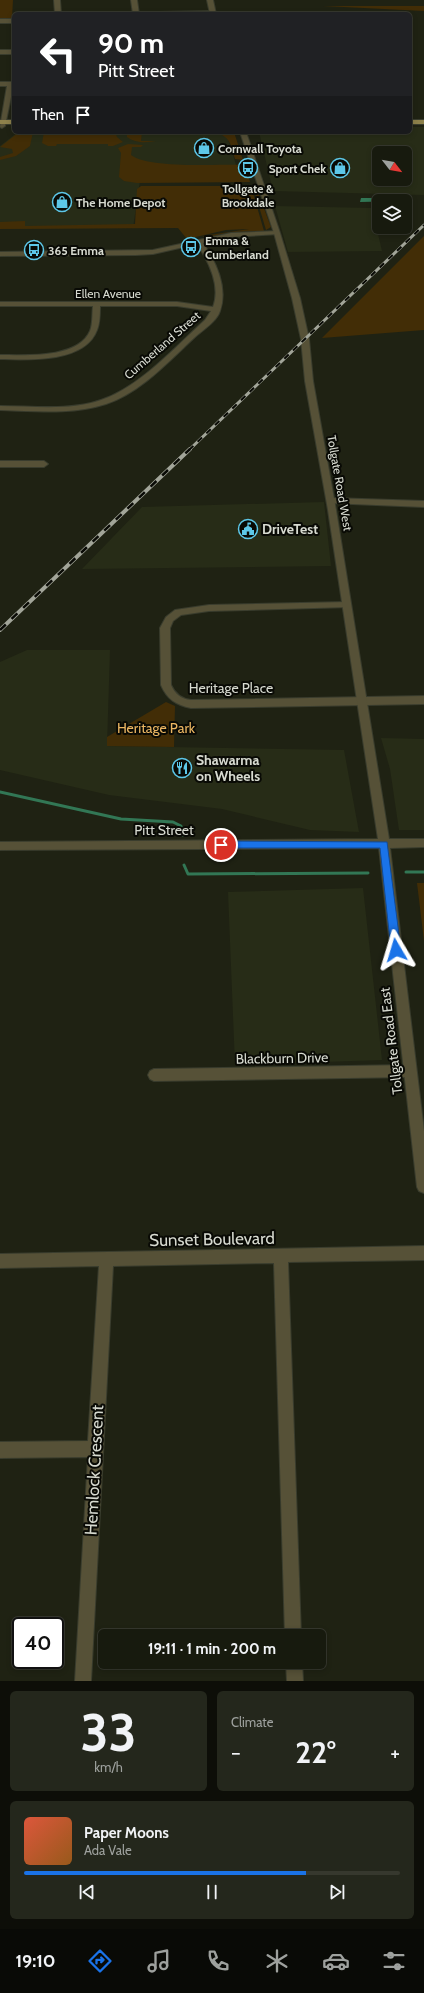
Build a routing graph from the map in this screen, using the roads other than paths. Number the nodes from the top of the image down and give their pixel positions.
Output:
1 (57, 0) edge
2 (134, 0) edge
3 (210, 0) edge
4 (58, 12) edge
5 (136, 12) edge
6 (213, 12) edge
7 (0, 21) edge
8 (12, 21) edge
9 (0, 52) edge
10 (12, 52) edge
11 (0, 84) edge
12 (12, 84) edge
13 (12, 122) edge
14 (1, 124) edge
15 (12, 126) edge
16 (244, 134) edge
17 (277, 233) junction
18 (199, 242) junction
19 (0, 254) edge
20 (0, 304) edge
21 (97, 304) junction
22 (216, 310) junction
23 (0, 357) edge
24 (0, 408) edge
25 (0, 464) edge
26 (44, 464) dead end
27 (331, 501) junction
28 (424, 504) edge
29 (347, 605) junction
30 (362, 700) junction
31 (424, 700) edge
32 (424, 843) edge
33 (384, 844) junction
34 (0, 846) edge
35 (410, 1071) junction
36 (154, 1075) dead end
37 (422, 1147) edge
38 (424, 1187) edge
39 (424, 1253) edge
40 (281, 1255) junction
41 (106, 1259) junction
42 (0, 1261) edge
43 (95, 1449) junction
44 (0, 1450) edge
45 (293, 1629) edge
46 (294, 1669) edge
47 (83, 1681) edge
48 (295, 1681) edge

1 - 4 street
2 - 5 street
3 - 6 street
7 - 8 street
9 - 10 street
11 - 12 street
12 - 14 street
13 - 14 main road
14 - 15 main road
16 - 17 street, Tollgate Road West
17 - 18 street
17 - 27 street, Tollgate Road West
18 - 19 street
18 - 22 street, Cumberland Street
20 - 21 street, Ellen Avenue
21 - 22 street, Ellen Avenue
21 - 23 street
22 - 24 street, Cumberland Street
25 - 26 street
27 - 28 street
27 - 29 street, Tollgate Road West
29 - 30 street, Tollgate Road West
29 - 30 street, Heritage Place
30 - 31 street, Heritage Place
30 - 33 street, Tollgate Road West
32 - 33 street, Pitt Street
33 - 34 street, Pitt Street
33 - 35 street, Tollgate Road East
35 - 36 street, Blackburn Drive
35 - 37 street, Tollgate Road East
37 - 38 street, Tollgate Road East
39 - 40 street, Sunset Boulevard
40 - 41 street, Sunset Boulevard
40 - 45 street
41 - 42 street, Sunset Boulevard
41 - 43 street, Hemlock Crescent
43 - 44 street
43 - 47 street, Hemlock Crescent
46 - 48 street

